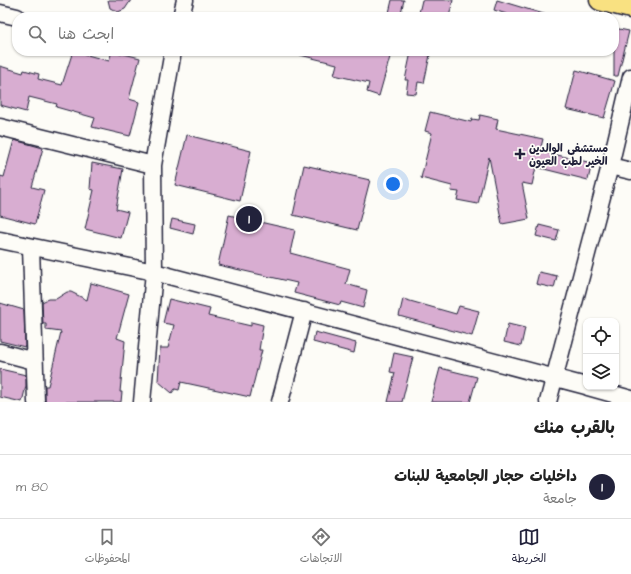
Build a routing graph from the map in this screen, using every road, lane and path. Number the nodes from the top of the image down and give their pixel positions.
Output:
1 (185, 0) edge
2 (600, 0) edge
3 (631, 8) edge
4 (182, 12) edge
5 (0, 13) edge
6 (12, 16) edge
7 (167, 56) edge
8 (631, 77) edge
9 (0, 127) edge
10 (153, 165) junction
11 (610, 166) junction
12 (631, 171) edge
13 (0, 240) edge
14 (31, 247) junction
15 (154, 272) junction
16 (304, 311) junction
17 (0, 352) edge
18 (34, 361) junction
19 (555, 378) junction
20 (583, 386) edge
21 (598, 390) edge
22 (631, 399) edge
23 (36, 402) edge
24 (142, 402) edge
25 (280, 402) edge
26 (548, 402) edge

1 - 4 street
2 - 3 main road
5 - 6 street
7 - 10 street
8 - 11 street
9 - 10 street
10 - 15 street
11 - 12 street
11 - 19 street
13 - 14 street
14 - 15 street
14 - 18 street
15 - 16 street
15 - 24 street
16 - 19 street
16 - 25 street
17 - 18 street
18 - 23 street
19 - 20 street
19 - 26 street
21 - 22 street

